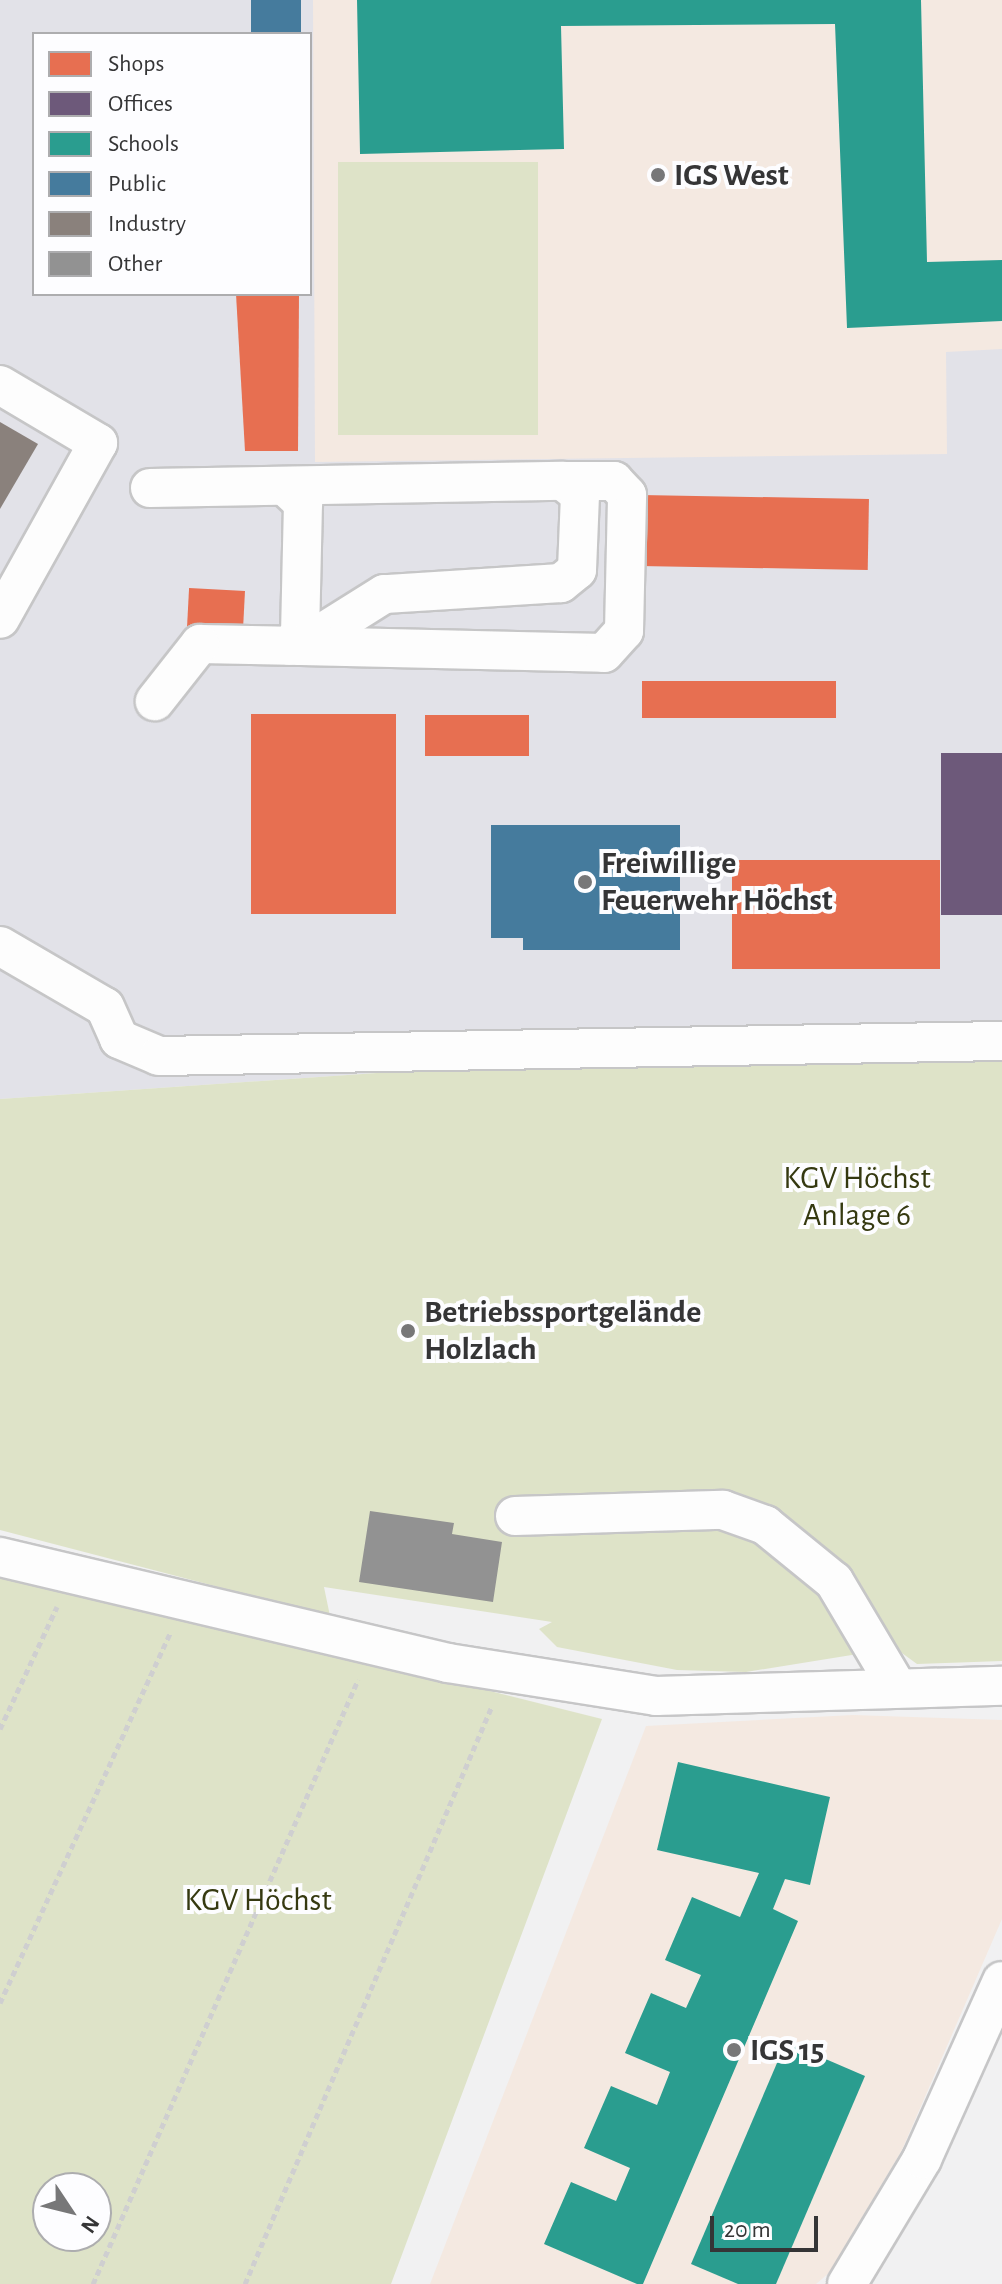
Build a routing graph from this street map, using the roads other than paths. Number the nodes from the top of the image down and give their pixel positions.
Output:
1 (0, 385) edge
2 (563, 481) junction
3 (285, 486) junction
4 (150, 488) dead end
5 (0, 619) edge
6 (295, 646) junction
7 (155, 701) dead end
8 (0, 946) edge
9 (1002, 1041) edge
10 (515, 1516) dead end
11 (0, 1557) edge
12 (1002, 1686) edge
13 (897, 1687) junction
14 (1002, 1981) edge
15 (847, 2284) edge

1 - 5 street
2 - 3 street
2 - 6 street
2 - 6 street
3 - 4 street
3 - 6 street
6 - 7 street
8 - 9 street
10 - 13 street
11 - 13 street
12 - 13 street
14 - 15 street

